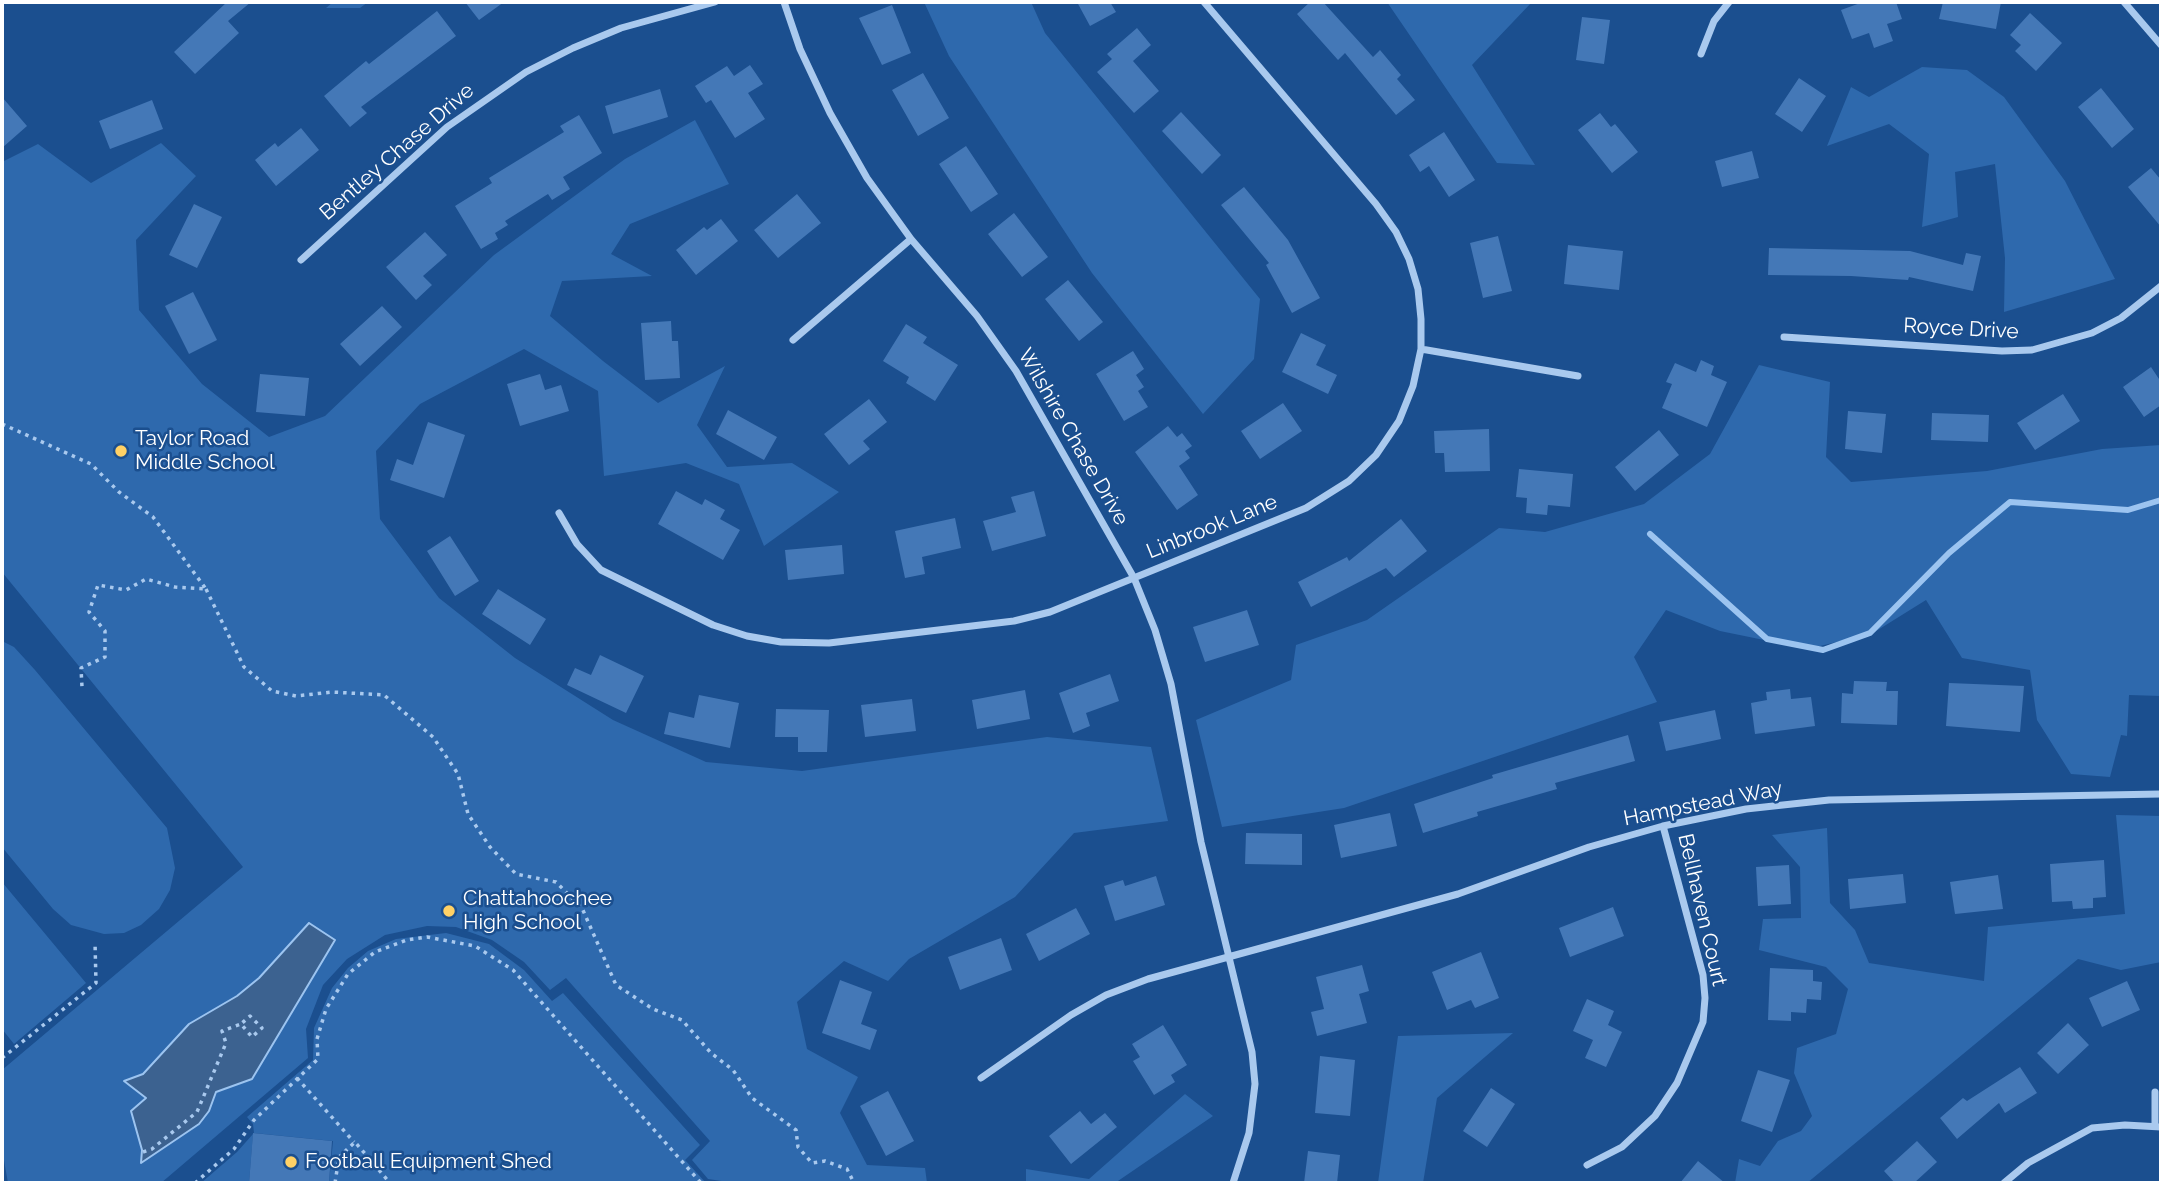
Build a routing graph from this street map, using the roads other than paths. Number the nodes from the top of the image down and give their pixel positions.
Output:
1 (715, 2) edge
2 (784, 2) edge
3 (1204, 2) edge
4 (1729, 2) edge
5 (2124, 2) edge
6 (2161, 45) edge
7 (1701, 54) dead end
8 (911, 239) junction
9 (301, 260) dead end
10 (2161, 286) edge
11 (1784, 337) dead end
12 (793, 340) dead end
13 (1421, 349) junction
14 (1578, 376) dead end
15 (559, 513) dead end
16 (1134, 578) junction
17 (2161, 794) edge
18 (1663, 825) junction
19 (1228, 958) junction
20 (981, 1078) dead end
21 (2155, 1092) dead end
22 (2158, 1126) edge
23 (1587, 1165) dead end
24 (1233, 1183) edge
25 (2004, 1183) edge

1 - 9 street, Bentley Chase Drive
2 - 8 street, Wilshire Chase Drive
3 - 13 street, Linbrook Lane
4 - 7 street
5 - 6 street
8 - 12 street
8 - 16 street, Wilshire Chase Drive
10 - 11 street, Royce Drive
13 - 14 street
13 - 16 street, Linbrook Lane
15 - 16 street, Linbrook Lane
16 - 19 street, Wilshire Chase Drive
17 - 18 street, Hampstead Way
18 - 19 street, Hampstead Way
18 - 23 street, Bellhaven Court
19 - 20 street, Hampstead Way
19 - 24 street, Wilshire Chase Drive
21 - 22 street
22 - 25 street

